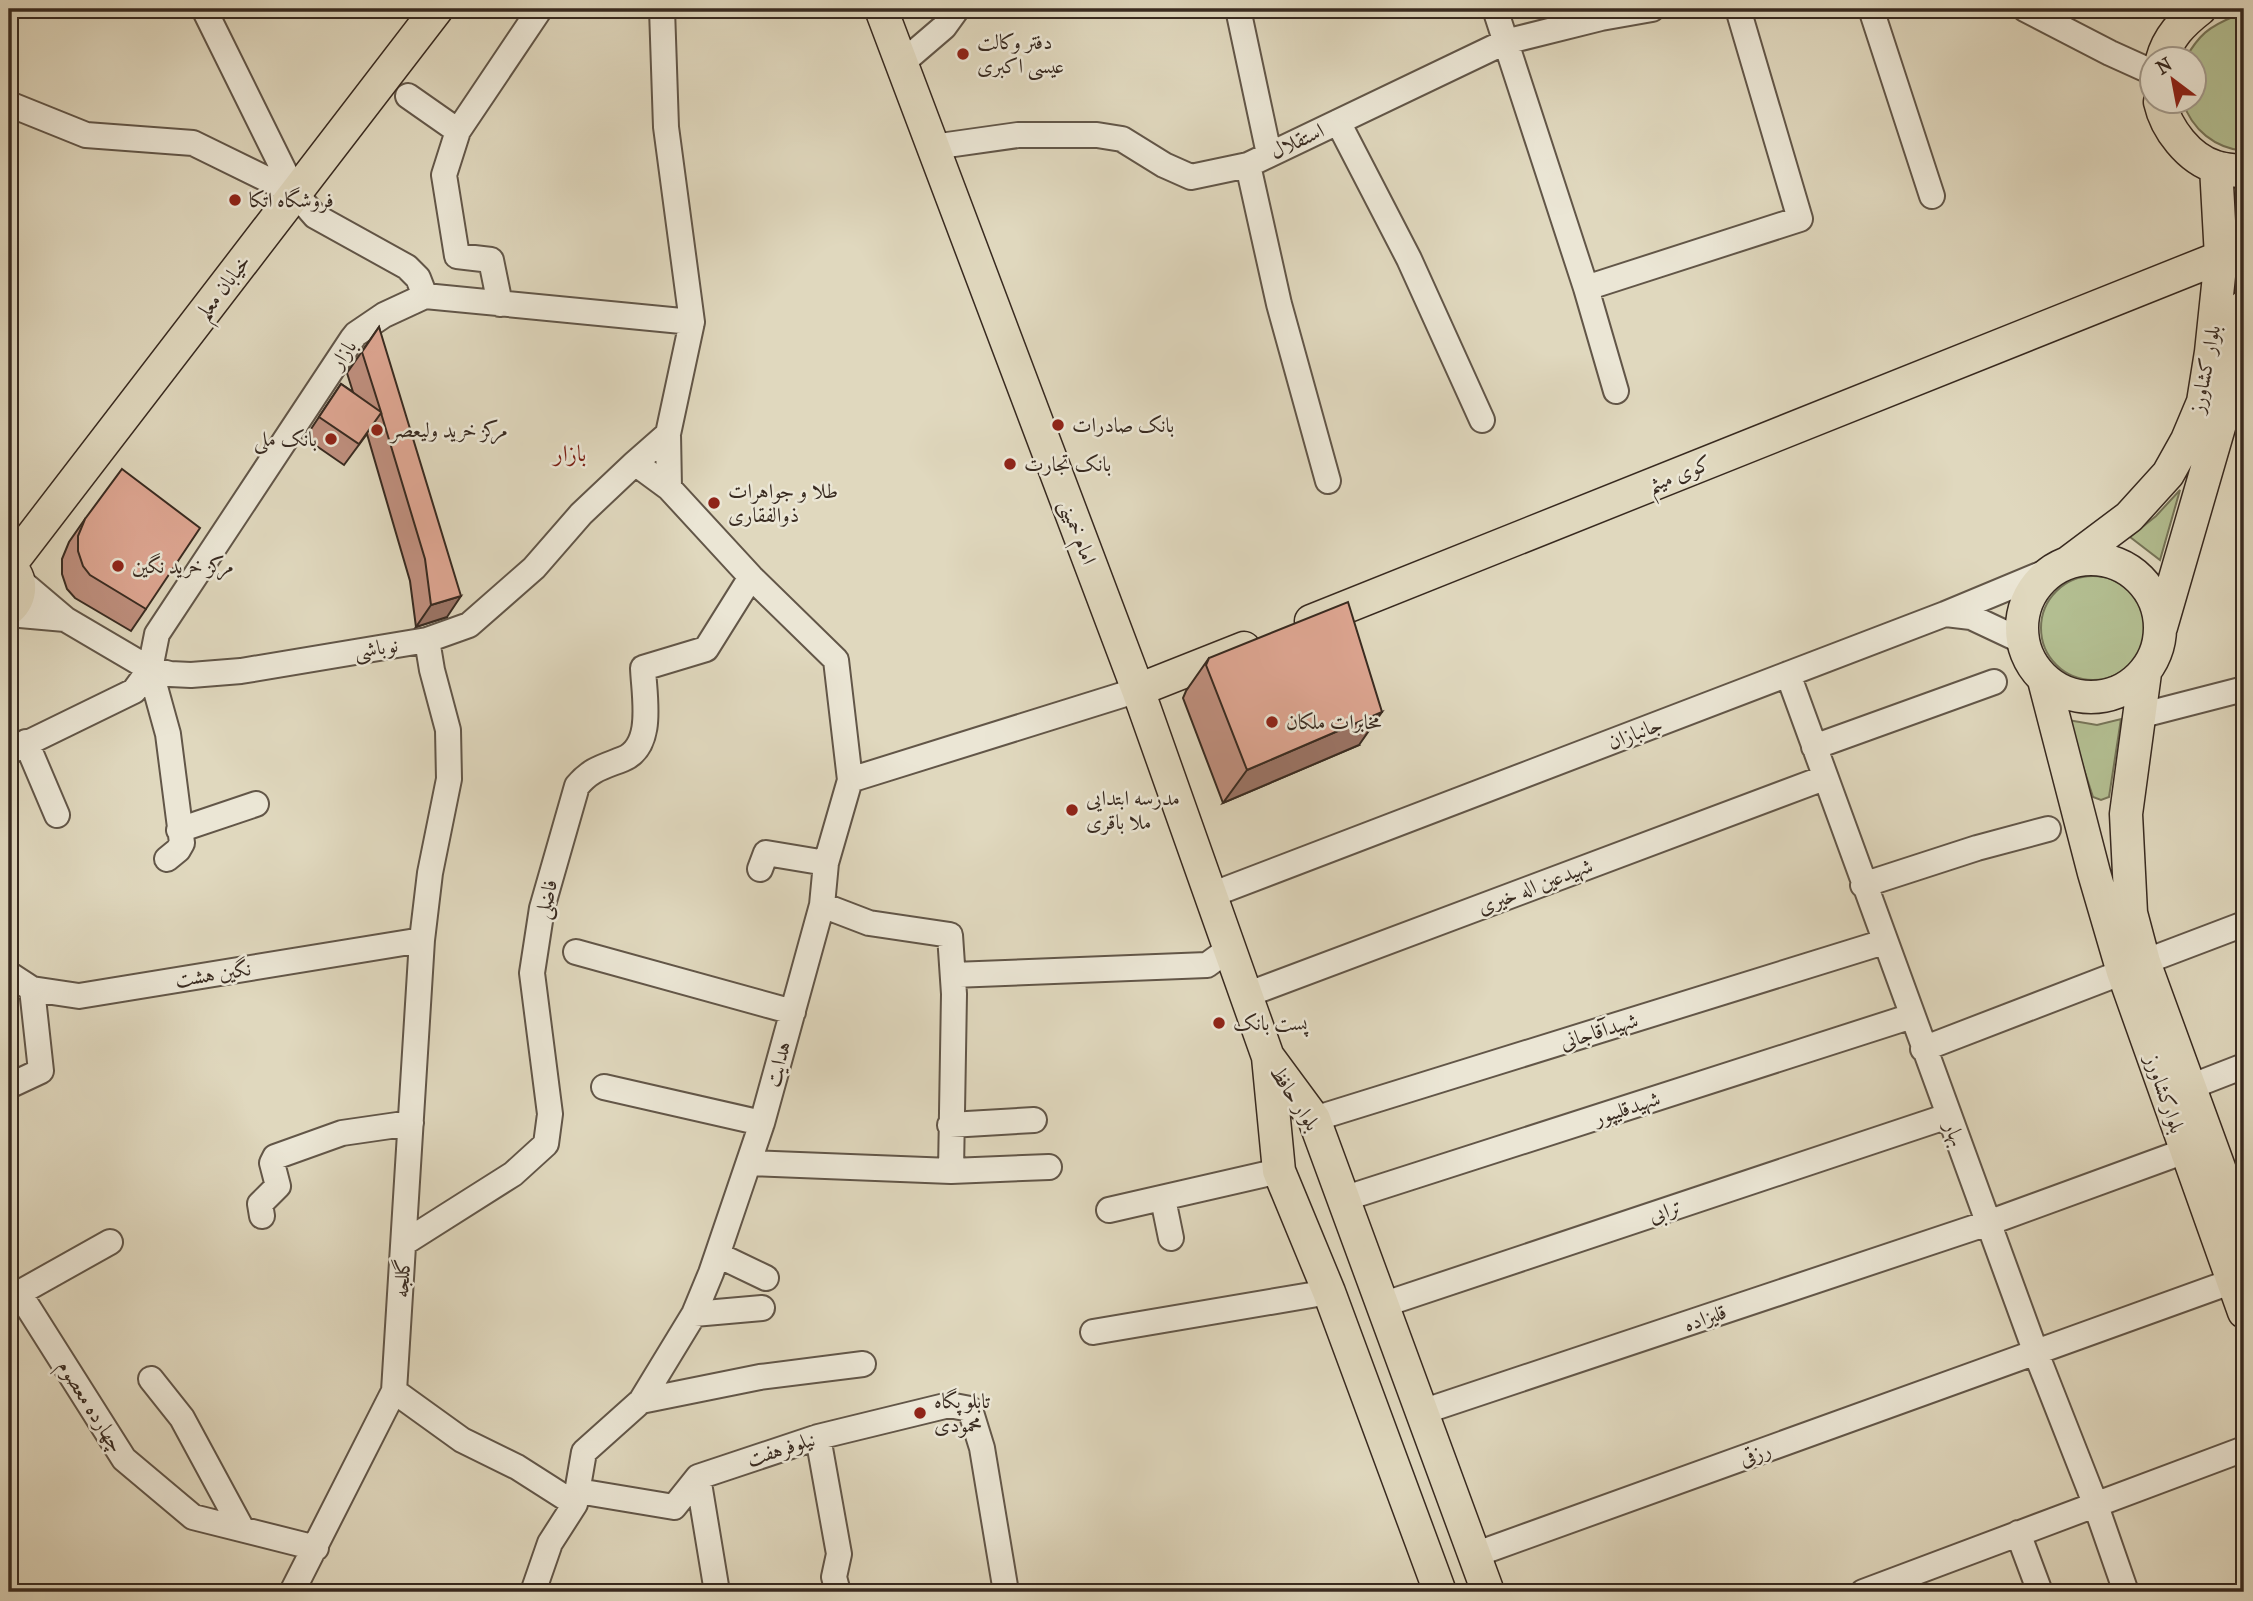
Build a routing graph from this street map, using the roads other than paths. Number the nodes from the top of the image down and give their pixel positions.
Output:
1 (204, 9) edge
2 (437, 9) edge
3 (540, 9) edge
4 (662, 9) edge
5 (881, 9) edge
6 (957, 9) edge
7 (1238, 9) edge
8 (1494, 9) edge
9 (1652, 9) edge
10 (1738, 9) edge
11 (1871, 9) edge
12 (2025, 9) edge
13 (2191, 13) edge
14 (1506, 42) junction
15 (2166, 46) edge
16 (902, 63) junction
17 (2138, 66) edge
18 (408, 96) dead end
19 (9, 104) edge
20 (2166, 116) edge
21 (1338, 122) junction
22 (458, 131) junction
23 (933, 147) junction
24 (1258, 160) junction
25 (2230, 169) edge
26 (295, 194) junction
27 (1932, 196) dead end
28 (2221, 257) junction
29 (1586, 288) junction
30 (425, 296) junction
31 (500, 304) junction
32 (2244, 307) edge
33 (692, 322) junction
34 (1616, 391) dead end
35 (1482, 421) dead end
36 (668, 435) junction
37 (635, 463) junction
38 (1328, 481) dead end
39 (669, 488) junction
40 (2063, 564) junction
41 (12, 571) edge
42 (751, 576) junction
43 (9, 612) edge
44 (1945, 614) junction
45 (65, 618) junction
46 (2161, 628) junction
47 (428, 640) junction
48 (2022, 641) junction
49 (150, 669) junction
50 (2145, 673) junction
51 (1788, 674) junction
52 (2044, 680) junction
53 (1994, 682) dead end
54 (2244, 689) edge
55 (1138, 690) junction
56 (2139, 716) junction
57 (17, 747) edge
58 (1814, 747) junction
59 (1824, 778) junction
60 (850, 780) junction
61 (256, 804) dead end
62 (57, 815) dead end
63 (2049, 829) dead end
64 (179, 830) junction
65 (167, 859) dead end
66 (826, 863) junction
67 (760, 869) dead end
68 (1863, 885) junction
69 (1211, 895) junction
70 (822, 905) junction
71 (2244, 924) edge
72 (422, 940) junction
73 (1884, 942) junction
74 (1229, 949) junction
75 (576, 953) dead end
76 (2134, 967) junction
77 (9, 974) edge
78 (953, 975) junction
79 (32, 989) junction
80 (1246, 995) junction
81 (793, 1012) junction
82 (1912, 1016) junction
83 (1923, 1049) junction
84 (1268, 1057) junction
85 (2244, 1066) edge
86 (9, 1086) edge
87 (604, 1087) dead end
88 (2190, 1087) junction
89 (1948, 1116) junction
90 (1314, 1119) junction
91 (1034, 1120) dead end
92 (411, 1123) junction
93 (762, 1123) junction
94 (950, 1125) junction
95 (2185, 1151) junction
96 (750, 1163) junction
97 (1049, 1167) dead end
98 (951, 1171) junction
99 (1279, 1171) junction
100 (1163, 1199) junction
101 (1343, 1199) junction
102 (1109, 1210) dead end
103 (262, 1216) dead end
104 (1988, 1223) junction
105 (2243, 1229) edge
106 (1171, 1238) dead end
107 (110, 1242) dead end
108 (404, 1244) junction
109 (718, 1255) junction
110 (766, 1278) dead end
111 (2233, 1281) junction
112 (1329, 1292) junction
113 (1382, 1305) junction
114 (762, 1308) dead end
115 (2244, 1312) edge
116 (694, 1314) junction
117 (1093, 1332) dead end
118 (2036, 1353) junction
119 (863, 1364) dead end
120 (151, 1379) dead end
121 (394, 1391) junction
122 (641, 1401) junction
123 (1422, 1412) junction
124 (818, 1437) junction
125 (2244, 1449) edge
126 (698, 1476) junction
127 (576, 1498) junction
128 (2095, 1503) junction
129 (242, 1529) junction
130 (2018, 1533) junction
131 (316, 1548) junction
132 (1474, 1555) junction
133 (292, 1592) edge
134 (533, 1592) edge
135 (717, 1592) edge
136 (838, 1592) edge
137 (1006, 1592) edge
138 (1440, 1592) edge
139 (1488, 1592) edge
140 (1863, 1592) edge
141 (2040, 1592) edge
142 (2126, 1592) edge

1 - 26 street
2 - 26 main road, خیابان معلم
3 - 22 street
4 - 33 street
5 - 16 main road, امام خمینی
6 - 16 street
7 - 24 street
8 - 14 street
9 - 14 street, استقلال
10 - 29 street
11 - 27 street
12 - 17 street
13 - 15 main road
14 - 21 street, استقلال
14 - 29 street
16 - 23 main road, امام خمینی
18 - 22 street
19 - 26 street
20 - 25 main road
21 - 24 street, استقلال
21 - 35 street
22 - 31 street
23 - 24 street, استقلال
23 - 55 main road, امام خمینی
24 - 38 street
25 - 28 main road, بلوار کشاورز
26 - 30 street
26 - 41 main road, خیابان معلم
28 - 40 main road, بلوار کشاورز
28 - 55 main road, کوی میثم
29 - 34 street
30 - 31 street
30 - 49 street, بازار
31 - 33 street
32 - 46 main road, بلوار کشاورز
33 - 36 street
36 - 37 street, نوباشی
36 - 39 street
37 - 39 street
37 - 47 street, نوباشی
39 - 42 street
40 - 44 street, جانبازان
40 - 46 main road
40 - 48 main road
41 - 43 main road, خیابان معلم
41 - 45 street, نوباشی
42 - 60 street
42 - 108 street, فاضلی
43 - 45 street
44 - 48 street
44 - 51 street, جانبازان
45 - 49 street, نوباشی
46 - 50 main road
47 - 49 street, نوباشی
47 - 72 street, گللجه
48 - 52 main road
49 - 57 street
49 - 64 street
50 - 52 main road
50 - 56 main road, بلوارکشاورز
51 - 58 street, بهار
51 - 69 street, جانبازان
52 - 76 main road, بلوارکشاورز
53 - 58 street
54 - 56 street
55 - 60 street
55 - 69 main road, امام خمینی
56 - 76 main road, بلوارکشاورز
57 - 62 street
58 - 59 street, بهار
59 - 68 street, بهار
59 - 80 street, شهیدعین اله خیری
60 - 66 street, هدایت
61 - 64 street
63 - 68 street
64 - 65 street
66 - 67 street
66 - 70 street, هدایت
68 - 73 street, بهار
69 - 74 main road, امام خمینی
70 - 78 street
70 - 81 street, هدایت
71 - 76 street
72 - 79 street, نگین هشت
72 - 92 street, گللجه
73 - 82 street, بهار
73 - 90 street, شهیدآقاجانی
74 - 78 street
74 - 80 main road, امام خمینی
75 - 81 street
76 - 83 street
76 - 88 main road, بلوارکشاورز
76 - 95 main road, بلوارکشاورز
77 - 79 street, نگین هشت
78 - 94 street
79 - 86 street
80 - 84 main road, امام خمینی
81 - 93 street, هدایت
82 - 83 street, بهار
82 - 101 street, شهیدقلیپور
83 - 89 street, بهار
84 - 90 main road, بلوار حافظ
84 - 99 main road, بلوار حافظ
85 - 88 street
87 - 93 street
88 - 105 main road, بلوارکشاورز
89 - 104 street, بهار
89 - 113 street, ترابی
90 - 101 main road, بلوار حافظ
91 - 94 street
92 - 103 street
92 - 108 street, گللجه
93 - 96 street, هدایت
94 - 98 street
95 - 104 street, قلیزاده
95 - 111 main road, بلوارکشاورز
96 - 98 street
96 - 109 street, هدایت
97 - 98 street
99 - 100 street
99 - 112 main road, بلوار حافظ
100 - 102 street
100 - 106 street
101 - 113 main road, بلوار حافظ
104 - 118 street, بهار
104 - 123 street, قلیزاده
107 - 129 street, چهارده معصوم
108 - 121 street, گللجه
109 - 110 street
109 - 116 street, هدایت
111 - 115 main road, بلوارکشاورز
111 - 118 street, رزقی
112 - 117 street
112 - 138 main road, بلوار حافظ
113 - 123 main road, بلوار حافظ
114 - 116 street
116 - 122 street, هدایت
118 - 128 street, بهار
118 - 132 street, رزقی
119 - 122 street
120 - 129 street
121 - 127 street
121 - 131 street, گللجه
122 - 127 street, هدایت
123 - 132 main road, بلوار حافظ
124 - 126 street, نیلوفرهفت
124 - 136 street
124 - 137 street, نیلوفرهفت
125 - 128 street
126 - 127 street
126 - 135 street
127 - 134 street, هدایت
128 - 130 street
128 - 142 street, بهار
129 - 131 street, چهارده معصوم
130 - 140 street
130 - 141 street
131 - 133 street, گللجه
132 - 139 main road, بلوار حافظ

